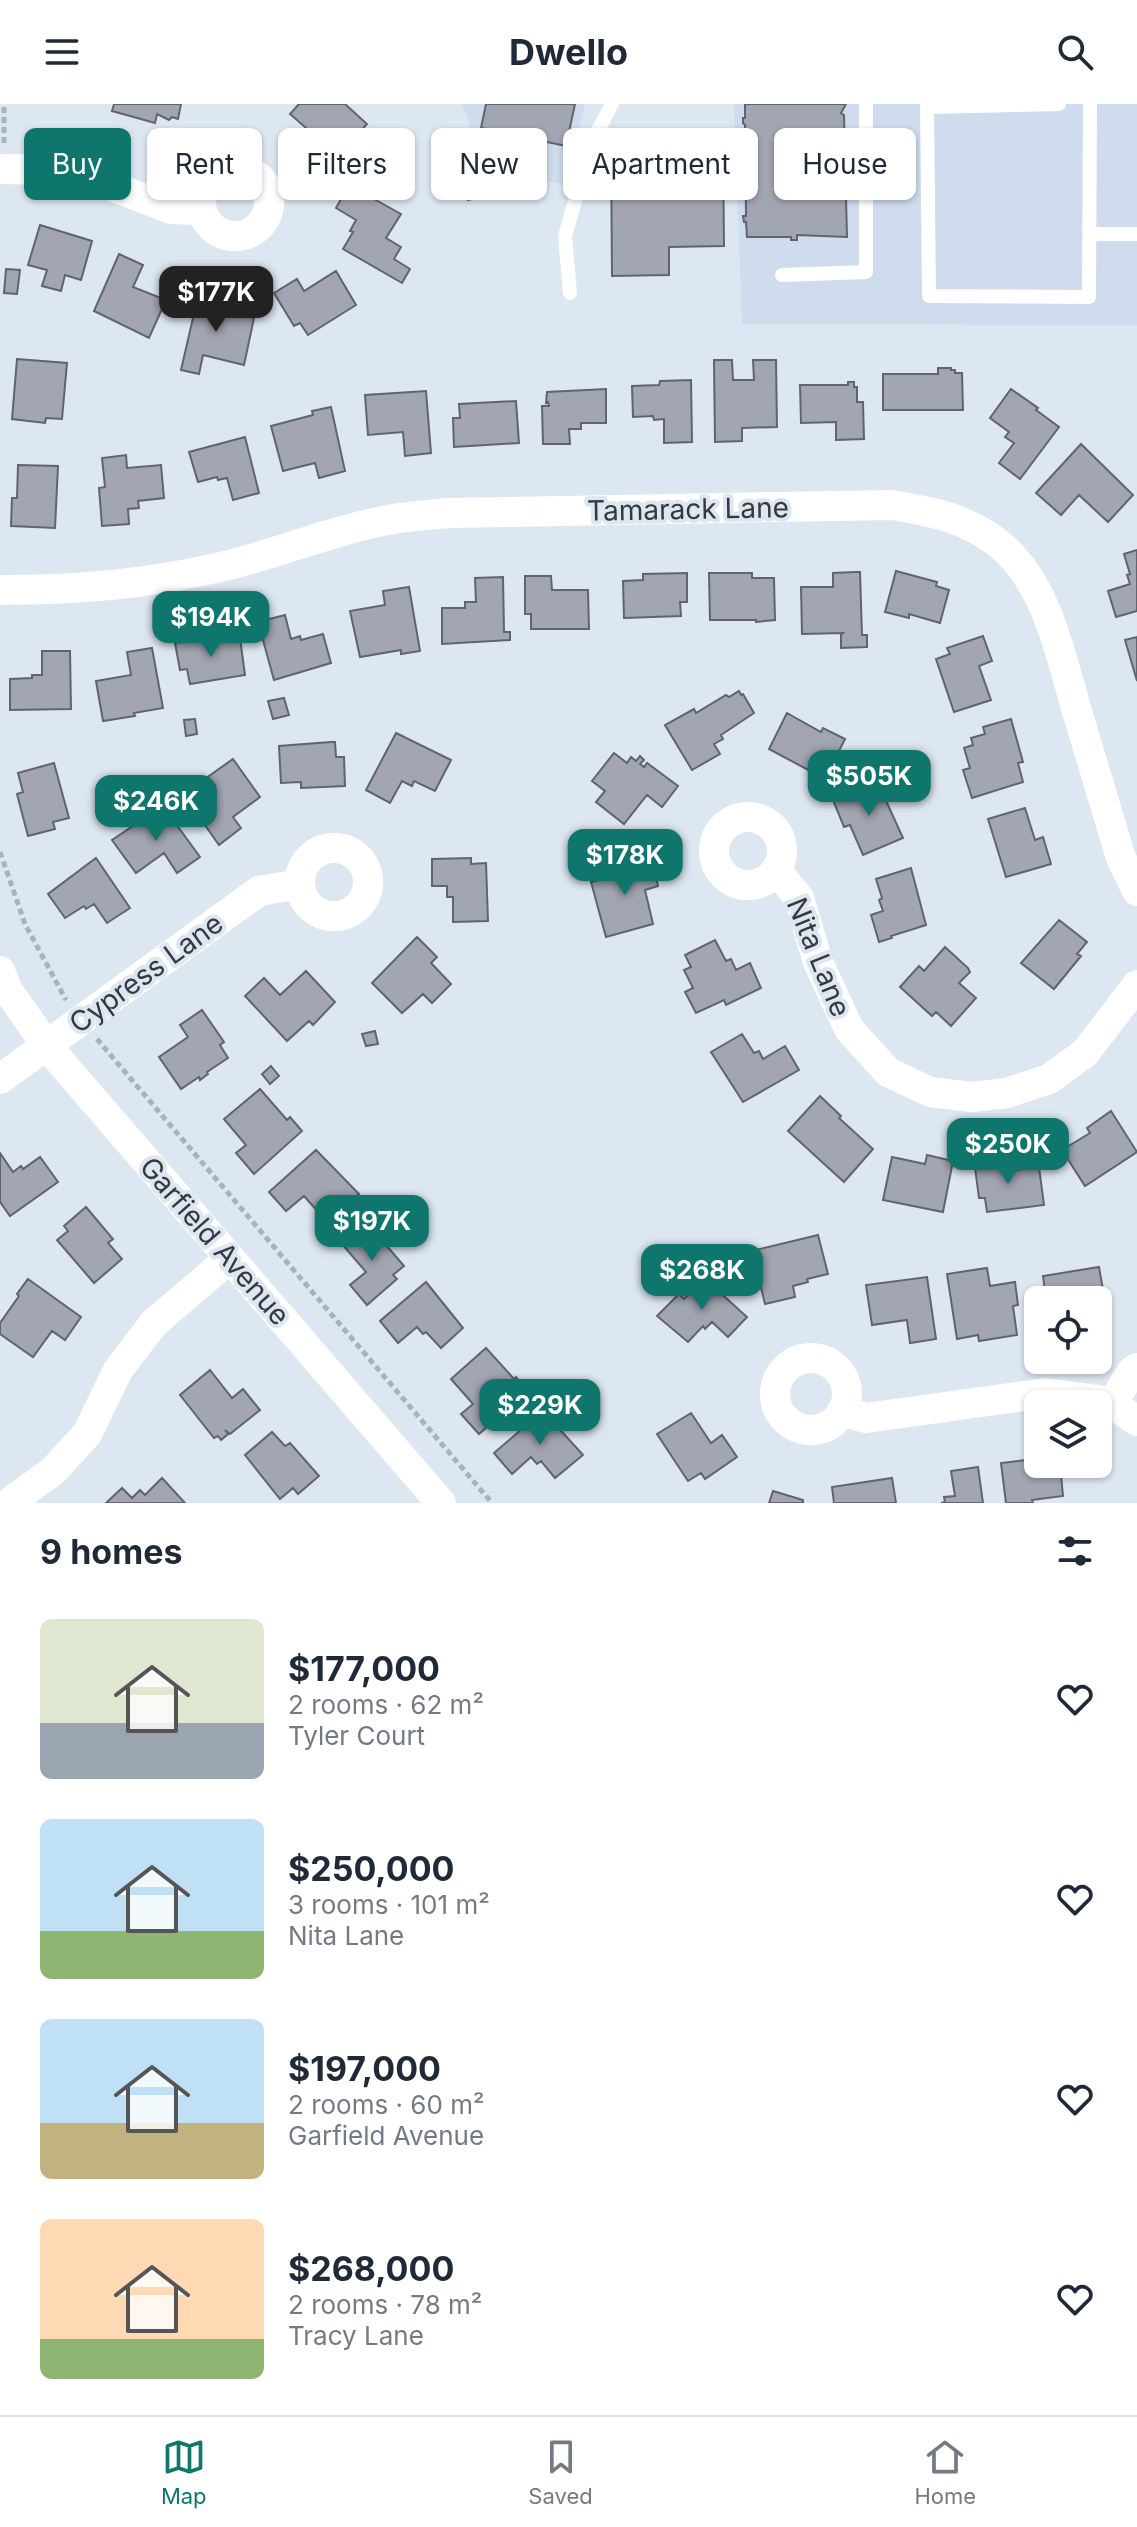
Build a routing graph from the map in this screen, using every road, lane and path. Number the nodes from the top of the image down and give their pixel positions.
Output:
1 (612, 104) edge
2 (866, 104) edge
3 (1059, 104) edge
4 (1090, 104) edge
5 (0, 169) edge
6 (201, 210) dead end
7 (1090, 234) junction
8 (1137, 234) edge
9 (782, 275) dead end
10 (570, 293) dead end
11 (0, 590) edge
12 (0, 852) edge
13 (776, 870) dead end
14 (300, 884) dead end
15 (1137, 891) edge
16 (0, 971) edge
17 (1137, 985) edge
18 (81, 1020) junction
19 (46, 1045) junction
20 (0, 1079) edge
21 (230, 1258) junction
22 (1137, 1368) edge
23 (1024, 1396) edge
24 (1112, 1404) joint
25 (842, 1411) dead end
26 (1137, 1421) edge
27 (9, 1503) edge
28 (441, 1503) edge
29 (492, 1503) edge

1 - 10 lane
2 - 9 lane
3 - 7 lane
4 - 7 lane
5 - 6 street
7 - 8 lane
11 - 15 street, Tamarack Lane
12 - 18 path
13 - 17 street, Nita Lane
14 - 18 street, Cypress Lane
16 - 19 street, Garfield Avenue
18 - 19 street, Cypress Lane
18 - 29 path
19 - 20 street, Cypress Lane
19 - 21 street, Garfield Avenue
21 - 27 street
21 - 28 street, Garfield Avenue
22 - 24 street
23 - 25 street
24 - 26 street

